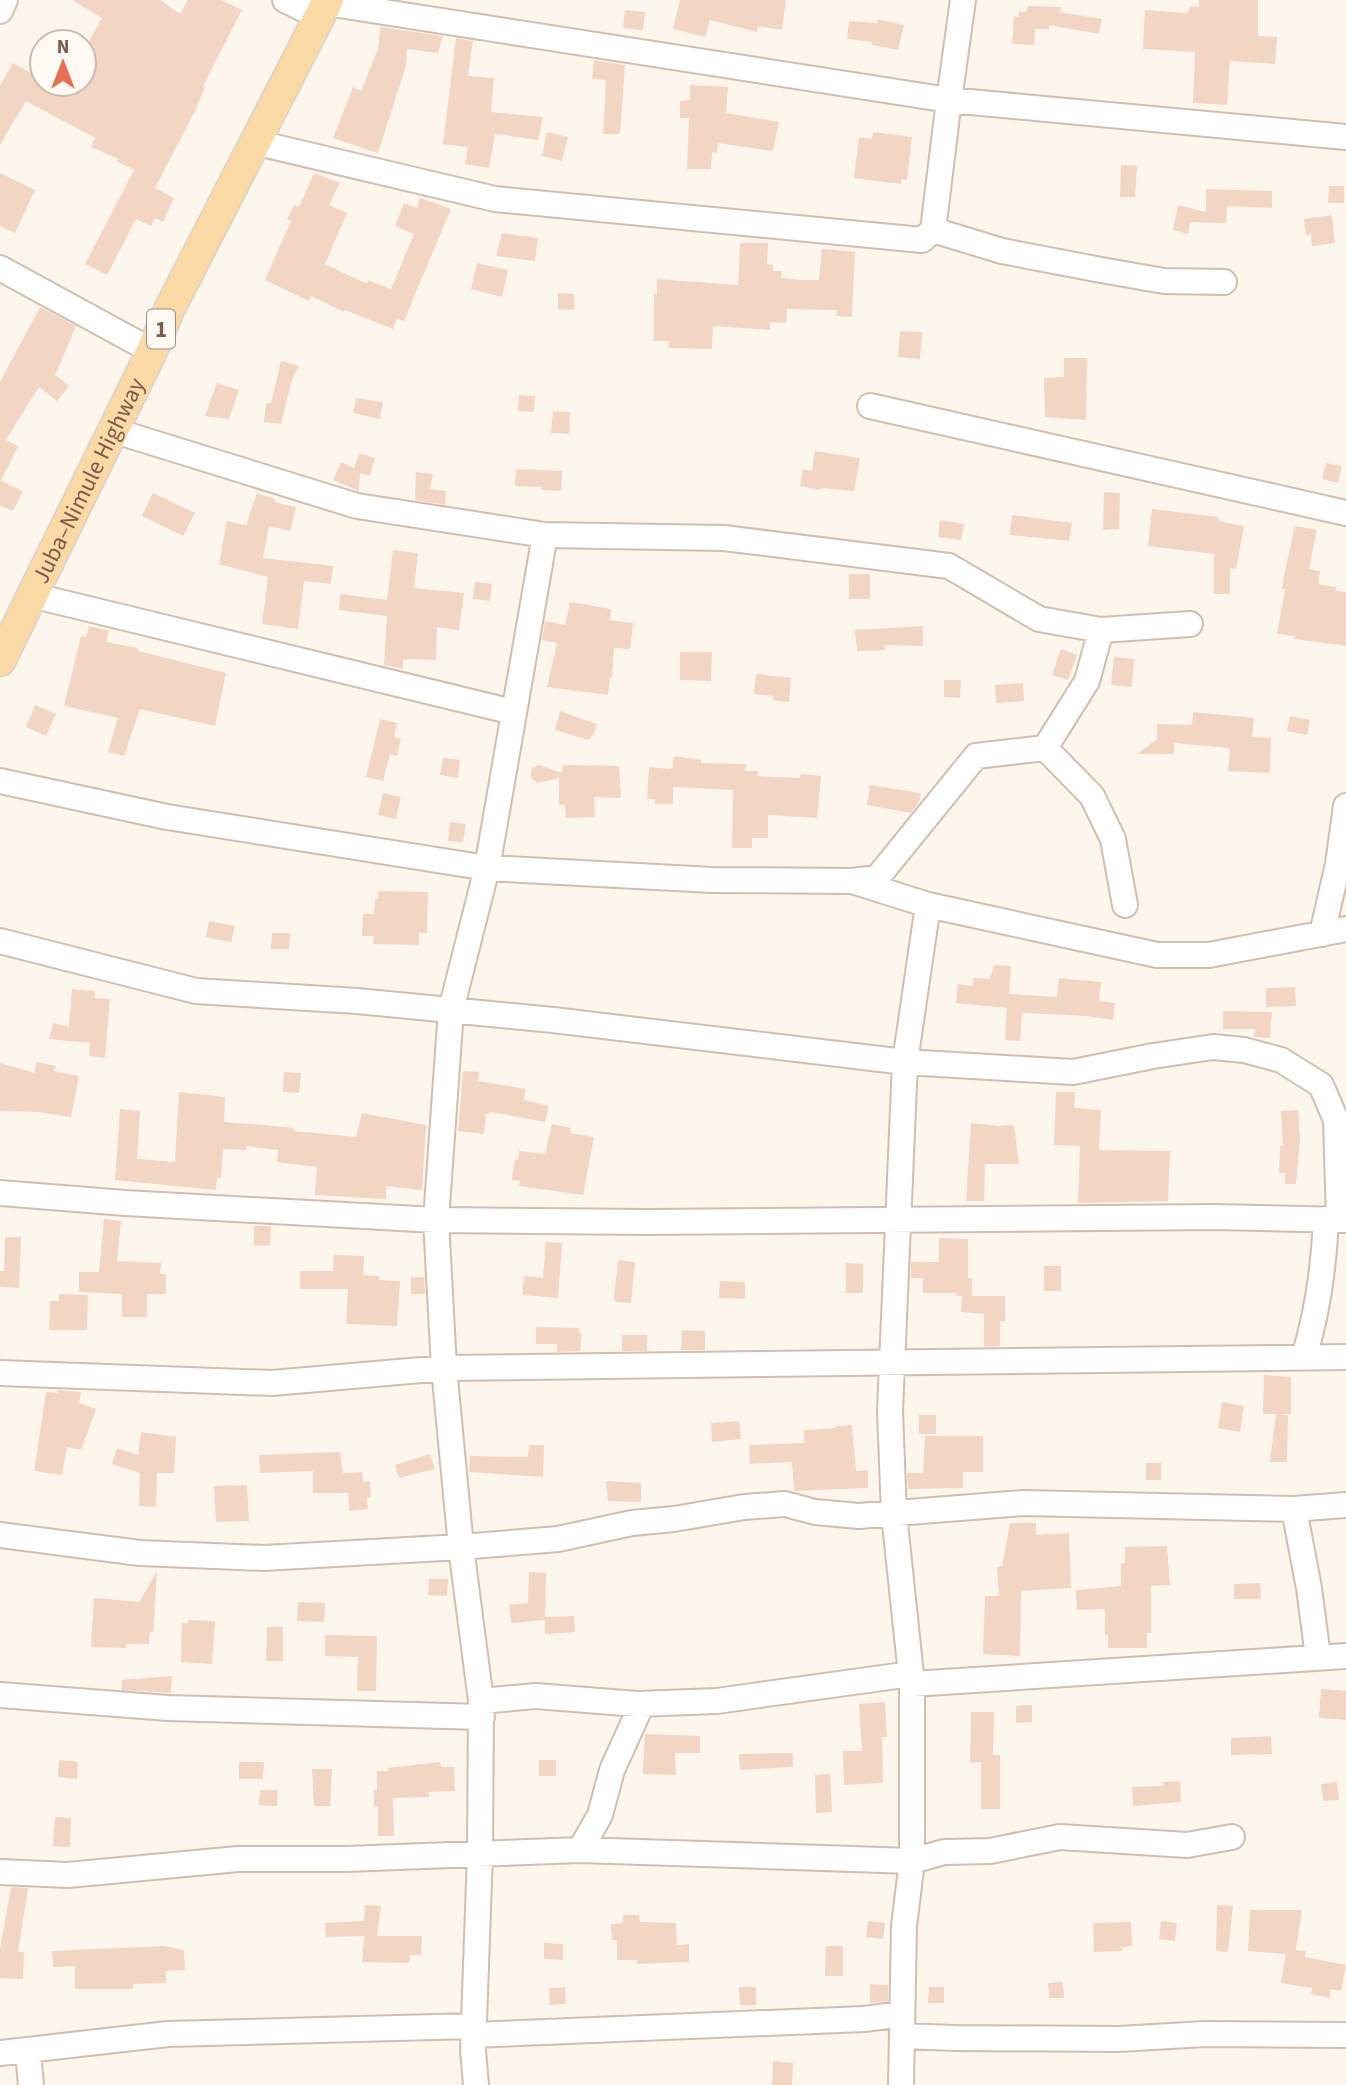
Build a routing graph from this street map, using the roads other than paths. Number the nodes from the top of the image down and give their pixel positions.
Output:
1 (5, 0) edge
2 (285, 0) edge
3 (963, 0) edge
4 (325, 7) edge
5 (0, 11) edge
6 (949, 100) junction
7 (1346, 137) edge
8 (254, 142) junction
9 (933, 230) junction
10 (0, 268) edge
11 (1224, 282) dead end
12 (152, 352) junction
13 (870, 406) dead end
14 (112, 430) junction
15 (1346, 513) edge
16 (545, 535) junction
17 (31, 595) junction
18 (1190, 624) dead end
19 (1101, 630) junction
20 (2, 650) edge
21 (513, 712) junction
22 (1045, 748) junction
23 (0, 781) edge
24 (1346, 806) edge
25 (487, 868) junction
26 (852, 881) junction
27 (928, 905) junction
28 (1125, 905) dead end
29 (1334, 932) edge
30 (0, 941) edge
31 (451, 1010) junction
32 (905, 1062) junction
33 (0, 1193) edge
34 (897, 1219) junction
35 (436, 1220) junction
36 (1337, 1220) edge
37 (1304, 1356) junction
38 (1346, 1356) edge
39 (893, 1363) junction
40 (444, 1368) junction
41 (0, 1373) edge
42 (1346, 1505) edge
43 (1294, 1509) junction
44 (894, 1514) junction
45 (0, 1535) edge
46 (461, 1547) junction
47 (1346, 1656) edge
48 (1318, 1657) junction
49 (912, 1679) junction
50 (0, 1695) edge
51 (642, 1704) junction
52 (481, 1709) junction
53 (1232, 1837) dead end
54 (580, 1850) junction
55 (480, 1853) junction
56 (912, 1861) junction
57 (0, 1872) edge
58 (902, 2025) junction
59 (473, 2030) junction
60 (1346, 2035) edge
61 (28, 2052) junction
62 (0, 2053) edge
63 (31, 2085) edge
64 (476, 2085) edge
65 (901, 2085) edge

1 - 5 street
2 - 4 street
3 - 6 street
4 - 6 street
4 - 8 main road, Juba–Nimule Highway / 1
6 - 7 street
6 - 9 street
8 - 9 street
8 - 12 main road, Juba–Nimule Highway / 1
9 - 11 street
10 - 12 street
12 - 14 main road, Juba–Nimule Highway / 1
13 - 15 street
14 - 16 street
14 - 17 main road, Juba–Nimule Highway / 1
16 - 19 street
16 - 21 street
17 - 20 main road, Juba–Nimule Highway / 1
17 - 21 street
18 - 19 street
19 - 22 street
21 - 25 street
22 - 26 street
22 - 28 street
23 - 25 street
24 - 29 street
25 - 26 street
25 - 31 street
26 - 27 street
27 - 29 street
27 - 32 street
30 - 31 street
31 - 32 street
31 - 35 street
32 - 34 street
32 - 36 street
33 - 35 street
34 - 35 street
34 - 36 street
34 - 39 street
35 - 40 street
36 - 37 street
37 - 38 street
37 - 39 street
39 - 40 street
39 - 44 street
40 - 41 street
40 - 46 street
42 - 43 street
43 - 44 street
43 - 48 street
44 - 46 street
44 - 49 street
45 - 46 street
46 - 52 street
47 - 48 street
48 - 49 street
49 - 51 street
49 - 56 street
50 - 52 street
51 - 52 street
51 - 54 street
52 - 55 street
53 - 56 street
54 - 55 street
54 - 56 street
55 - 57 street
55 - 59 street
56 - 58 street
58 - 59 street
58 - 60 street
58 - 65 street
59 - 61 street
59 - 64 street
61 - 62 street
61 - 63 street

